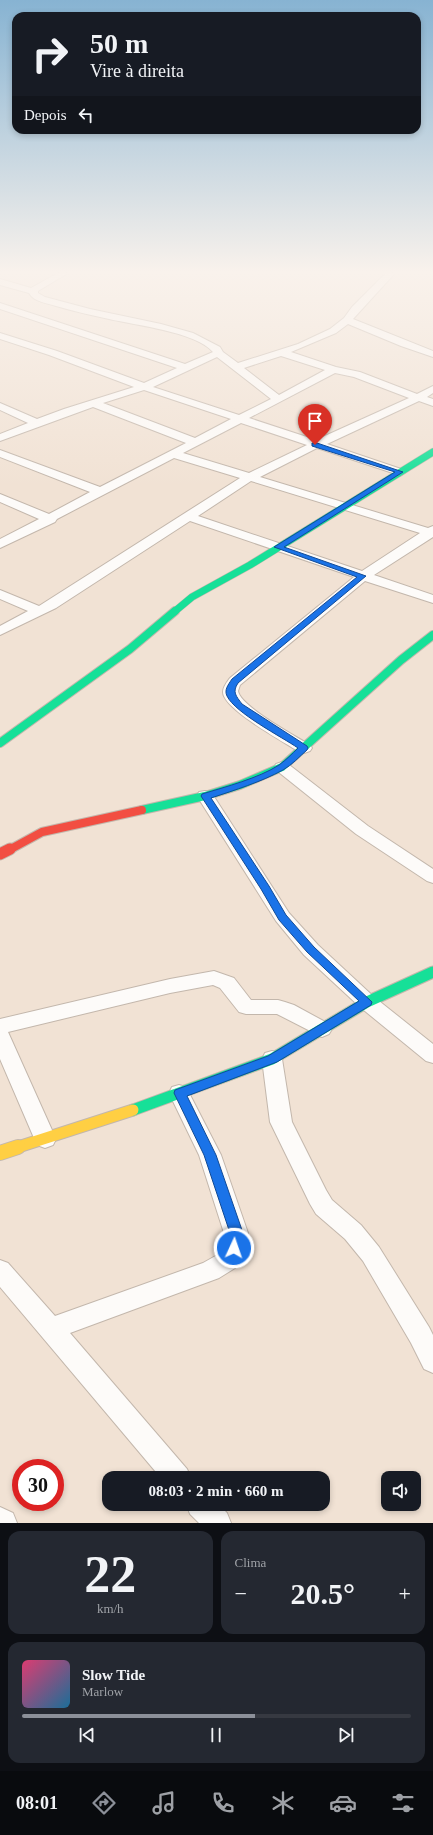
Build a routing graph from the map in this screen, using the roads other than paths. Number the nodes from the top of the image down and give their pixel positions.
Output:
1 (25, 344) edge
2 (113, 344) edge
3 (208, 344) edge
4 (303, 344) edge
5 (404, 344) edge
6 (280, 352) junction
7 (218, 353) junction
8 (433, 354) edge
9 (237, 367) junction
10 (186, 368) junction
11 (334, 370) junction
12 (144, 387) junction
13 (433, 389) edge
14 (419, 397) junction
15 (278, 399) junction
16 (92, 403) junction
17 (433, 403) edge
18 (0, 406) edge
19 (240, 419) junction
20 (36, 423) junction
21 (0, 438) edge
22 (195, 442) junction
23 (315, 445) junction
24 (433, 452) edge
25 (0, 453) edge
26 (173, 454) junction
27 (400, 472) junction
28 (248, 478) junction
29 (101, 492) junction
30 (0, 498) edge
31 (345, 506) junction
32 (187, 516) junction
33 (51, 519) junction
34 (432, 532) edge
35 (0, 544) edge
36 (278, 547) junction
37 (363, 576) junction
38 (0, 594) edge
39 (433, 599) edge
40 (39, 611) junction
41 (0, 631) edge
42 (433, 635) edge
43 (0, 743) edge
44 (304, 748) junction
45 (282, 767) junction
46 (205, 796) junction
47 (0, 854) edge
48 (433, 877) edge
49 (433, 972) edge
50 (367, 1002) junction
51 (0, 1026) edge
52 (322, 1029) junction
53 (0, 1035) edge
54 (433, 1055) edge
55 (272, 1059) junction
56 (180, 1093) junction
57 (45, 1139) junction
58 (0, 1153) edge
59 (0, 1270) edge
60 (50, 1329) junction
61 (433, 1362) edge
62 (172, 1471) edge
63 (206, 1511) edge
64 (0, 1521) edge
65 (3, 1523) edge
66 (216, 1523) edge

1 - 12 street
2 - 10 street
3 - 7 street
4 - 6 street
5 - 8 street
6 - 9 street
6 - 11 street
7 - 9 street
7 - 10 street
9 - 15 street
10 - 12 street
11 - 14 street
11 - 15 street
12 - 16 street
12 - 19 street
13 - 14 street
14 - 17 street
14 - 23 street
15 - 19 street
16 - 20 street
16 - 22 street
18 - 20 street
19 - 22 street
19 - 23 street
20 - 21 street
22 - 26 street
23 - 27 street
23 - 28 street
24 - 27 street
25 - 29 street
26 - 28 street
26 - 29 street
27 - 31 street
28 - 31 street
28 - 32 street
29 - 33 street
30 - 33 street
31 - 34 street
31 - 36 street
32 - 36 street
32 - 40 street
33 - 35 street
34 - 37 street
36 - 37 street
36 - 43 street
37 - 39 street
37 - 44 street
38 - 40 street
40 - 41 street
42 - 44 street
44 - 45 street
45 - 46 street
45 - 48 street
46 - 47 street
46 - 50 street
49 - 50 street
50 - 52 street
50 - 54 street
51 - 52 street
52 - 55 street
53 - 57 street
55 - 56 street
55 - 61 street
56 - 57 street
56 - 60 street
57 - 58 street
59 - 60 street
60 - 62 street
63 - 66 street
64 - 65 street

